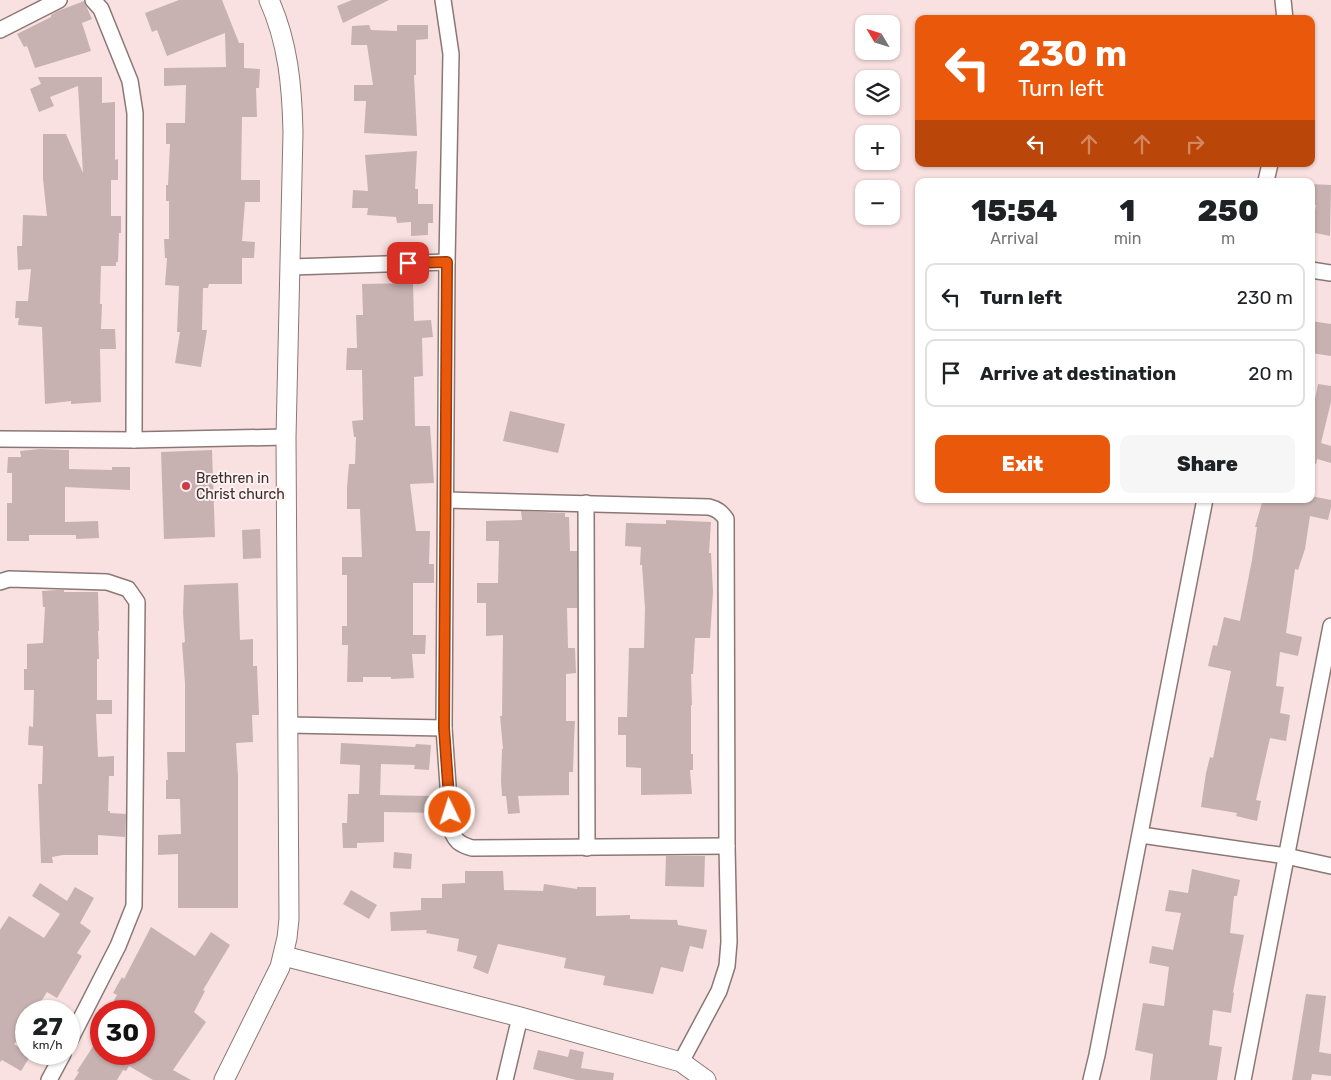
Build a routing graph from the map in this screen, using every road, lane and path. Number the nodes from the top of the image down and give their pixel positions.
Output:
1 (59, 0) edge
2 (93, 0) edge
3 (269, 0) edge
4 (443, 0) edge
5 (1283, 0) edge
6 (1285, 15) edge
7 (0, 30) edge
8 (447, 262) junction
9 (291, 266) junction
10 (1315, 271) edge
11 (1331, 273) edge
12 (286, 437) junction
13 (0, 439) edge
14 (134, 440) junction
15 (446, 500) junction
16 (586, 503) junction
17 (1204, 503) edge
18 (0, 582) edge
19 (1331, 626) edge
20 (288, 725) junction
21 (444, 728) junction
22 (1141, 836) junction
23 (727, 846) junction
24 (586, 848) junction
25 (1286, 856) junction
26 (1331, 866) edge
27 (284, 956) junction
28 (520, 1017) junction
29 (80, 1020) edge
30 (681, 1062) junction
31 (56, 1065) edge
32 (49, 1080) edge
33 (224, 1080) edge
34 (505, 1080) edge
35 (706, 1080) edge
36 (1091, 1080) edge
37 (1243, 1080) edge

1 - 7 street
2 - 14 street
3 - 9 street
4 - 8 street
5 - 6 street
8 - 9 street
8 - 15 street
9 - 12 street
10 - 11 street
12 - 14 street
12 - 20 street
13 - 14 street
15 - 16 street
15 - 21 street
16 - 23 street
16 - 24 street
17 - 22 street
18 - 29 street
19 - 25 street
20 - 21 street
20 - 27 street
21 - 24 street
22 - 25 street
22 - 36 street
23 - 24 street
23 - 30 street
25 - 26 street
25 - 37 street
27 - 28 street
27 - 33 street
28 - 30 street
28 - 34 street
30 - 35 street
31 - 32 street

